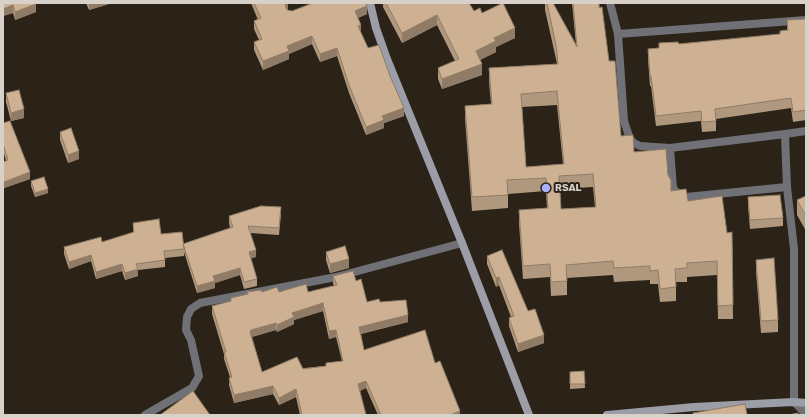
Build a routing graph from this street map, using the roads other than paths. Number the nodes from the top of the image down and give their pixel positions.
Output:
1 (370, 3) edge
2 (610, 3) edge
3 (806, 20) edge
4 (618, 34) junction
5 (806, 131) edge
6 (785, 134) junction
7 (670, 148) junction
8 (787, 187) junction
9 (462, 243) junction
10 (794, 402) junction
11 (806, 403) edge
12 (806, 414) edge
13 (145, 415) edge
14 (529, 415) edge
15 (608, 415) edge

1 - 9 street
2 - 4 street
3 - 4 street
4 - 7 street
5 - 6 street
6 - 7 street
6 - 8 street
7 - 8 street
8 - 10 street
9 - 13 street
9 - 14 street
10 - 11 street
10 - 12 street
10 - 15 street

